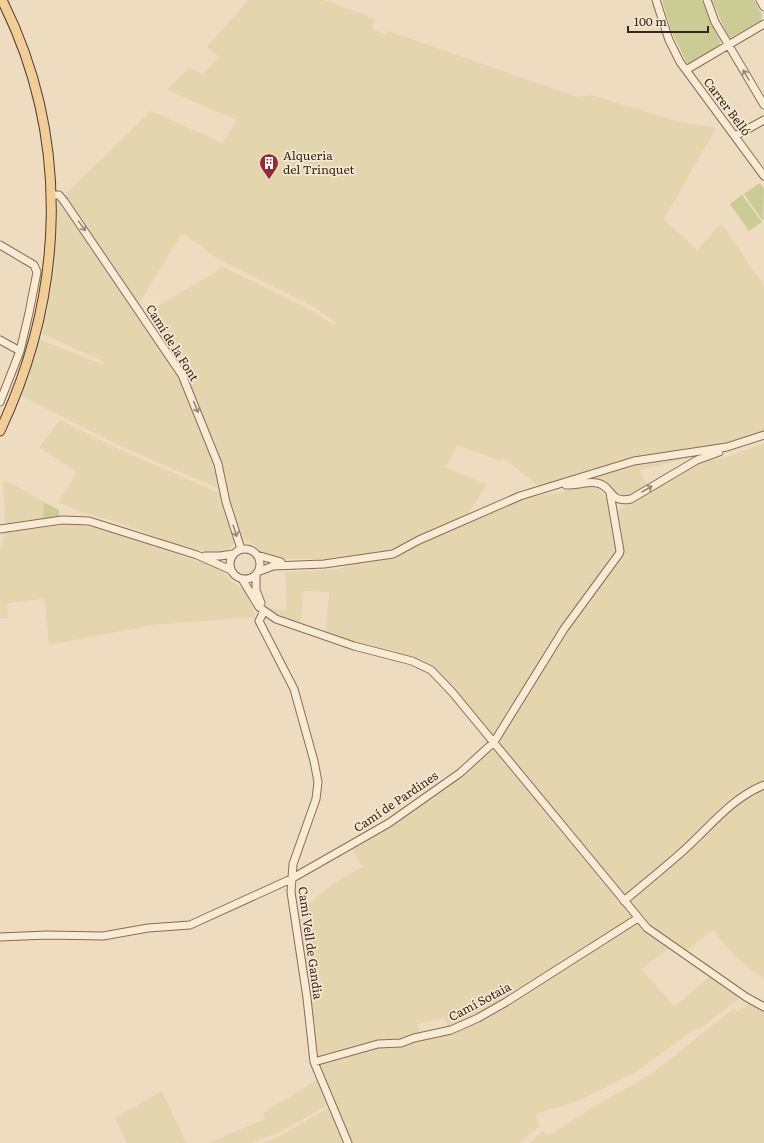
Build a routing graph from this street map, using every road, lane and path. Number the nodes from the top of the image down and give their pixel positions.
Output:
1 (2, 0) edge
2 (656, 0) edge
3 (707, 0) edge
4 (760, 0) edge
5 (764, 7) edge
6 (764, 24) edge
7 (728, 45) junction
8 (686, 70) junction
9 (764, 105) edge
10 (764, 120) edge
11 (735, 136) junction
12 (764, 176) edge
13 (55, 195) junction
14 (0, 245) edge
15 (0, 340) edge
16 (20, 351) junction
17 (0, 400) edge
18 (0, 431) edge
19 (764, 435) edge
20 (727, 447) junction
21 (562, 484) junction
22 (610, 494) junction
23 (626, 500) junction
24 (614, 511) junction
25 (1, 530) edge
26 (241, 549) junction
27 (234, 554) junction
28 (197, 555) junction
29 (258, 555) junction
30 (293, 564) junction
31 (232, 570) junction
32 (258, 573) junction
33 (242, 579) junction
34 (264, 611) junction
35 (494, 742) junction
36 (764, 785) edge
37 (291, 879) junction
38 (624, 901) junction
39 (638, 918) junction
40 (0, 937) edge
41 (764, 1008) edge
42 (314, 1062) junction
43 (348, 1143) edge

1 - 13 main road
2 - 8 street, Carrer Belló
3 - 7 street
4 - 5 street
6 - 7 street
7 - 8 street
9 -> 7 street
8 - 11 street, Carrer Belló
10 - 11 street
11 - 12 street, Carrer Belló
13 - 18 main road
13 -> 26 street, Camí de la Font
14 - 16 street
15 - 16 street
16 - 17 street
19 - 20 street
20 - 21 street
23 -> 20 street
21 - 22 street
21 - 30 street
22 - 23 street
22 - 24 street, Camí de Pardines
23 - 24 street
24 - 35 street, Camí de Pardines
25 - 28 street
26 - 27 street
26 - 29 street
27 - 28 street
27 - 31 street
28 - 31 street
29 - 30 street
29 - 32 street
30 - 32 street
31 - 33 street
32 - 33 street
32 - 34 street
33 - 34 street
34 - 35 street
34 - 37 street, Camí Vell de Gandia
35 - 37 street, Camí de Pardines
35 - 38 street
36 - 38 street
37 - 40 street, Camí de Pardines
37 - 42 street, Camí Vell de Gandia
38 - 39 street
39 - 41 street
39 - 42 street, Camí Sotaia
42 - 43 street, Camí Vell de Gandia

